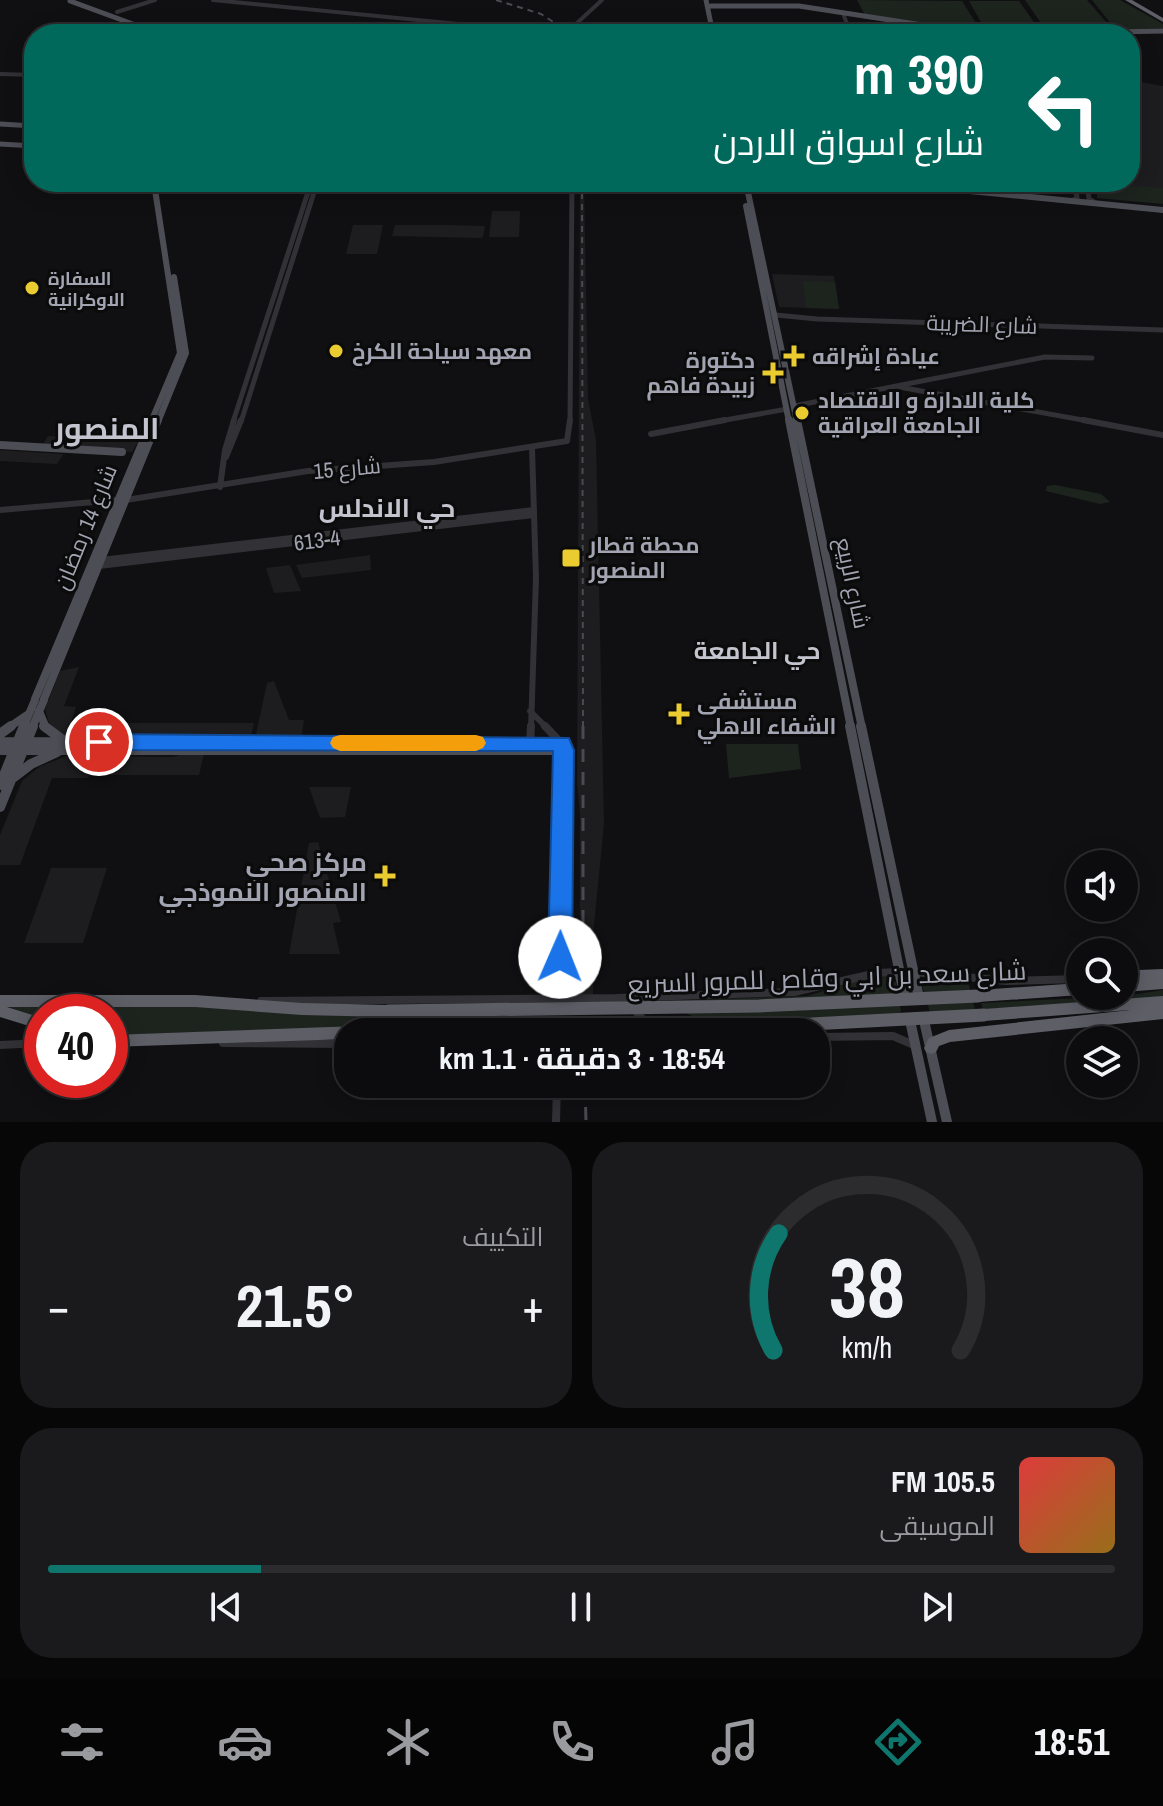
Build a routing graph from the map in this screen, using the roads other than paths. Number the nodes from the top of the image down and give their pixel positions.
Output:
1 (71, 0) edge
2 (79, 0) edge
3 (148, 0) edge
4 (155, 0) edge
5 (213, 0) edge
6 (229, 0) edge
7 (602, 0) edge
8 (1128, 0) edge
9 (1138, 1) edge
10 (709, 3) edge
11 (274, 5) junction
12 (727, 6) junction
13 (94, 7) edge
14 (113, 12) junction
15 (844, 16) junction
16 (1163, 18) edge
17 (140, 24) edge
18 (142, 24) edge
19 (459, 24) edge
20 (577, 24) edge
21 (713, 24) edge
22 (847, 24) edge
23 (893, 24) edge
24 (906, 24) edge
25 (1163, 31) edge
26 (1140, 32) edge
27 (0, 73) edge
28 (24, 74) edge
29 (1, 124) edge
30 (24, 126) edge
31 (0, 147) edge
32 (24, 148) edge
33 (158, 192) edge
34 (311, 192) edge
35 (572, 192) edge
36 (747, 192) edge
37 (983, 192) edge
38 (1003, 192) edge
39 (1075, 192) edge
40 (1090, 192) edge
41 (1075, 199) junction
42 (1092, 201) junction
43 (1163, 209) edge
44 (758, 252) junction
45 (776, 318) junction
46 (1163, 330) edge
47 (1092, 358) dead end
48 (894, 386) junction
49 (787, 390) junction
50 (791, 407) junction
51 (651, 434) dead end
52 (1163, 435) edge
53 (0, 447) edge
54 (532, 448) junction
55 (140, 455) junction
56 (220, 487) junction
57 (120, 499) junction
58 (809, 500) junction
59 (0, 510) edge
60 (534, 513) junction
61 (100, 563) junction
62 (846, 645) junction
63 (833, 646) junction
64 (40, 700) junction
65 (35, 711) junction
66 (530, 711) junction
67 (0, 734) edge
68 (0, 742) edge
69 (20, 746) junction
70 (67, 746) junction
71 (532, 746) junction
72 (563, 747) junction
73 (0, 750) edge
74 (3, 780) edge
75 (0, 807) edge
76 (899, 972) junction
77 (913, 972) junction
78 (1163, 974) edge
79 (1138, 976) edge
80 (1066, 979) edge
81 (1163, 983) edge
82 (1138, 985) edge
83 (1066, 990) edge
84 (0, 1001) edge
85 (195, 1001) junction
86 (559, 1002) junction
87 (1163, 1002) edge
88 (0, 1011) edge
89 (1163, 1013) edge
90 (638, 1015) dead end
91 (24, 1018) edge
92 (642, 1018) edge
93 (830, 1023) edge
94 (334, 1034) edge
95 (830, 1037) edge
96 (128, 1041) edge
97 (183, 1041) junction
98 (24, 1044) edge
99 (334, 1044) edge
100 (0, 1045) edge
101 (924, 1048) junction
102 (557, 1098) edge
103 (927, 1099) junction
104 (943, 1100) junction
105 (556, 1122) edge
106 (932, 1122) edge
107 (947, 1122) edge

1 - 13 main road
2 - 13 main road
3 - 14 street
4 - 14 street
5 - 11 street
6 - 11 street
7 - 20 street
8 - 16 highway
9 - 16 highway
10 - 12 main road
10 - 21 main road
11 - 19 street
12 - 15 main road
12 - 24 main road
13 - 14 main road
13 - 17 main road
14 - 18 main road
15 - 22 street
15 - 23 main road
25 - 26 main road
27 - 28 street
29 - 30 main road
31 - 32 main road
33 - 55 main road, شارع 14 رمضان
34 - 56 street
35 - 54 street, شارع 15
36 - 44 main road, شارع الربيع
37 - 43 main road
38 - 41 main road
39 - 41 street
40 - 42 street
41 - 42 main road
42 - 43 main road
44 - 45 main road, شارع الربيع
44 - 49 main road, شارع الربيع
45 - 46 street, شارع الضريبة
45 - 49 main road, شارع الربيع
47 - 48 street
48 - 50 street
48 - 52 street
49 - 50 main road, شارع الربيع
50 - 51 street
50 - 58 main road, شارع الربيع
50 - 58 main road, شارع الربيع
53 - 55 main road
54 - 56 street, شارع 15
54 - 60 street
55 - 57 main road, شارع 14 رمضان
56 - 57 street, شارع 15
57 - 59 street, شارع 15
57 - 61 main road, شارع 14 رمضان
57 - 64 main road, شارع 14 رمضان
58 - 62 main road, شارع الربيع
58 - 63 main road, شارع الربيع
60 - 61 street, 613-4
60 - 66 street
61 - 64 main road, شارع 14 رمضان
62 - 63 main road
62 - 77 main road, شارع الربيع
63 - 76 main road, شارع الربيع
64 - 65 main road, شارع 14 رمضان
65 - 67 main road
65 - 69 main road, شارع 14 رمضان
65 - 70 main road
66 - 71 street
66 - 72 street
68 - 69 main road
69 - 70 main road
69 - 73 main road
69 - 74 main road, شارع 14 رمضان
70 - 71 main road
70 - 74 main road
71 - 72 main road
72 - 86 street
74 - 75 main road, شارع 14 رمضان
76 - 77 main road
76 - 86 street
76 - 101 main road, شارع الربيع
77 - 80 street
77 - 101 main road, شارع الربيع
78 - 79 highway
81 - 82 highway
83 - 85 highway, شارع سعد بن ابي وقاص للمرور السريع, bridge
84 - 85 highway, شارع سعد بن ابي وقاص للمرور السريع
85 - 86 street
87 - 93 highway, شارع سعد بن ابي وقاص للمرور السريع, bridge
88 - 91 highway
89 - 101 highway
90 - 92 street
94 - 97 highway, شارع سعد بن ابي وقاص للمرور السريع
95 - 101 street
96 - 97 highway, شارع سعد بن ابي وقاص للمرور السريع
97 - 99 street
98 - 100 street
101 - 103 main road, شارع الربيع
101 - 104 main road, شارع الربيع
102 - 105 street
103 - 104 main road
103 - 106 main road, شارع الربيع
104 - 107 main road, شارع الربيع

